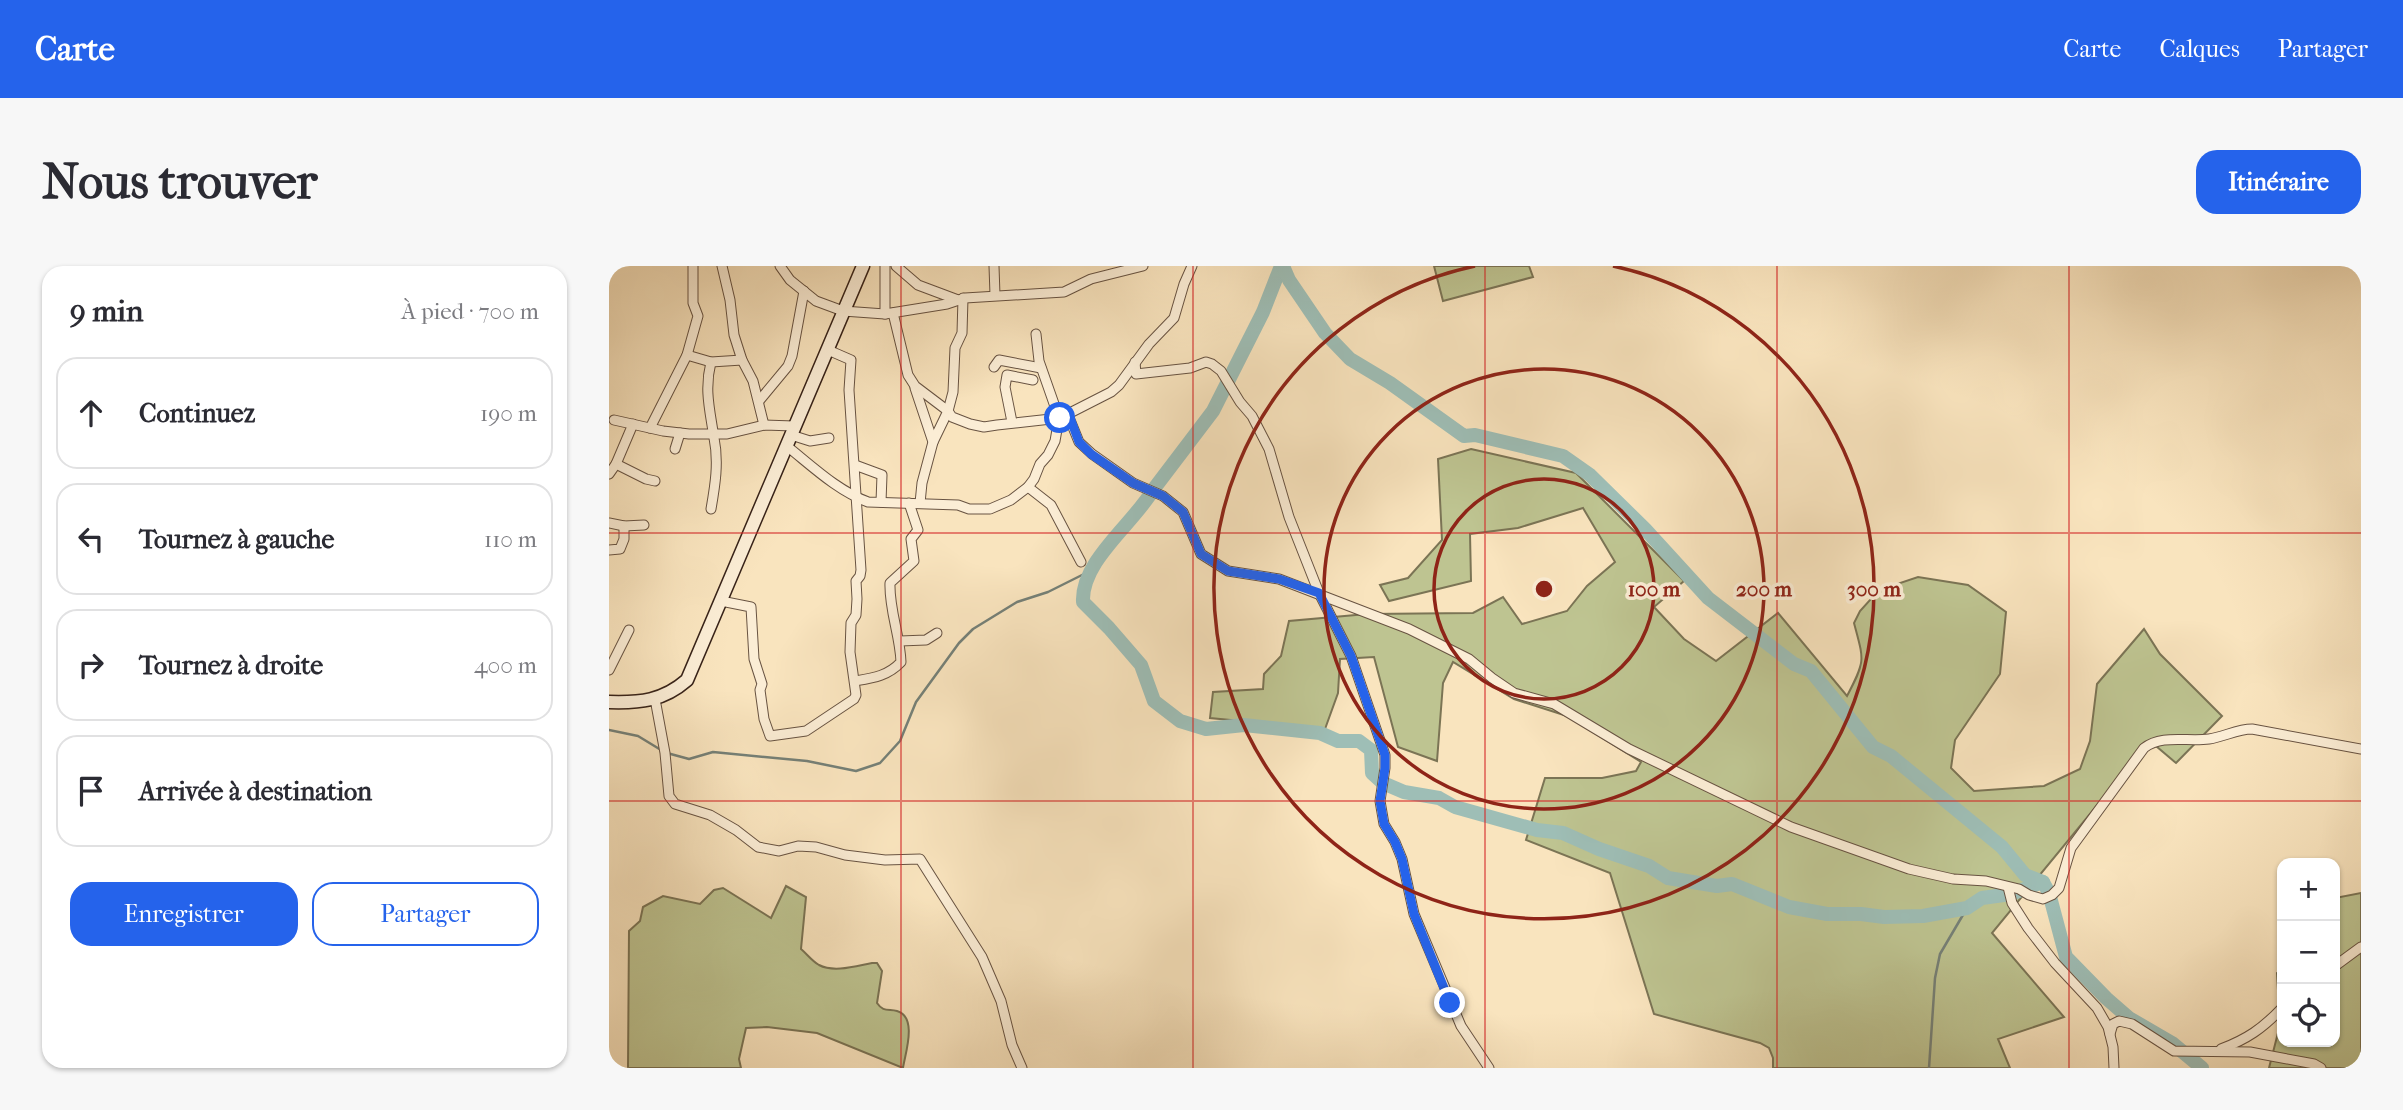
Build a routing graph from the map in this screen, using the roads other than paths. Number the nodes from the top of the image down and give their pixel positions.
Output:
1 (693, 266) edge
2 (722, 266) edge
3 (780, 266) edge
4 (863, 266) edge
5 (887, 266) edge
6 (896, 266) edge
7 (994, 266) edge
8 (1094, 266) edge
9 (1143, 266) edge
10 (1192, 266) edge
11 (1097, 277) junction
12 (804, 291) junction
13 (995, 295) junction
14 (961, 299) junction
15 (843, 311) junction
16 (889, 313) junction
17 (1036, 334) dead end
18 (828, 350) junction
19 (687, 355) junction
20 (742, 360) junction
21 (711, 362) junction
22 (1135, 362) junction
23 (994, 367) dead end
24 (1041, 368) junction
25 (1033, 380) dead end
26 (915, 386) junction
27 (759, 401) junction
28 (948, 411) junction
29 (1064, 417) junction
30 (614, 420) dead end
31 (1012, 422) junction
32 (633, 424) junction
33 (764, 425) junction
34 (650, 428) junction
35 (680, 433) junction
36 (713, 433) junction
37 (791, 436) junction
38 (829, 438) dead end
39 (933, 442) junction
40 (675, 449) dead end
41 (616, 464) junction
42 (855, 465) junction
43 (609, 474) edge
44 (655, 481) dead end
45 (1028, 487) junction
46 (856, 497) junction
47 (881, 502) junction
48 (909, 503) junction
49 (920, 503) junction
50 (711, 509) dead end
51 (609, 523) edge
52 (643, 525) dead end
53 (624, 526) junction
54 (609, 550) edge
55 (1081, 562) dead end
56 (1319, 593) junction
57 (721, 601) junction
58 (629, 631) dead end
59 (937, 633) dead end
60 (900, 641) junction
61 (609, 670) edge
62 (855, 681) junction
63 (656, 699) junction
64 (609, 702) edge
65 (2361, 749) edge
66 (2008, 887) junction
67 (2361, 947) edge
68 (2340, 962) edge
69 (2277, 1013) edge
70 (2110, 1034) junction
71 (2215, 1051) junction
72 (1022, 1068) edge
73 (1489, 1068) edge
74 (2114, 1068) edge
75 (2321, 1068) edge

1 - 19 street
2 - 20 street
3 - 12 street
4 - 15 street
5 - 16 street
6 - 14 street
7 - 13 street
8 - 11 street
9 - 11 street
10 - 22 street
11 - 13 street
12 - 15 street
12 - 27 street
13 - 14 street
14 - 16 street
14 - 28 street
15 - 16 street
15 - 18 street
16 - 26 street
17 - 24 street
18 - 37 street
18 - 42 street
19 - 21 street
19 - 34 street
20 - 21 street
20 - 27 street
21 - 36 street
22 - 29 street
22 - 56 street
23 - 24 street
24 - 29 street
25 - 31 street
26 - 28 street
26 - 39 street
27 - 33 street
28 - 31 street
28 - 39 street
29 - 31 street
29 - 45 street
29 - 56 street
30 - 32 street
32 - 34 street
32 - 41 street
33 - 36 street
33 - 37 street
34 - 35 street
35 - 36 street
35 - 40 street
36 - 50 street
37 - 38 street
37 - 46 street
37 - 57 street
39 - 49 street
41 - 43 street
41 - 44 street
42 - 46 street
42 - 47 street
45 - 49 street
45 - 55 street
46 - 47 street
46 - 62 street
47 - 48 street
48 - 49 street
48 - 60 street
51 - 53 street
52 - 53 street
53 - 54 street
56 - 66 street
56 - 73 street
57 - 62 street
57 - 63 street
58 - 61 street
59 - 60 street
60 - 62 street
63 - 64 street
63 - 72 street
65 - 66 street
66 - 70 street
67 - 68 street
69 - 71 street
70 - 71 street
70 - 74 street
71 - 75 street

